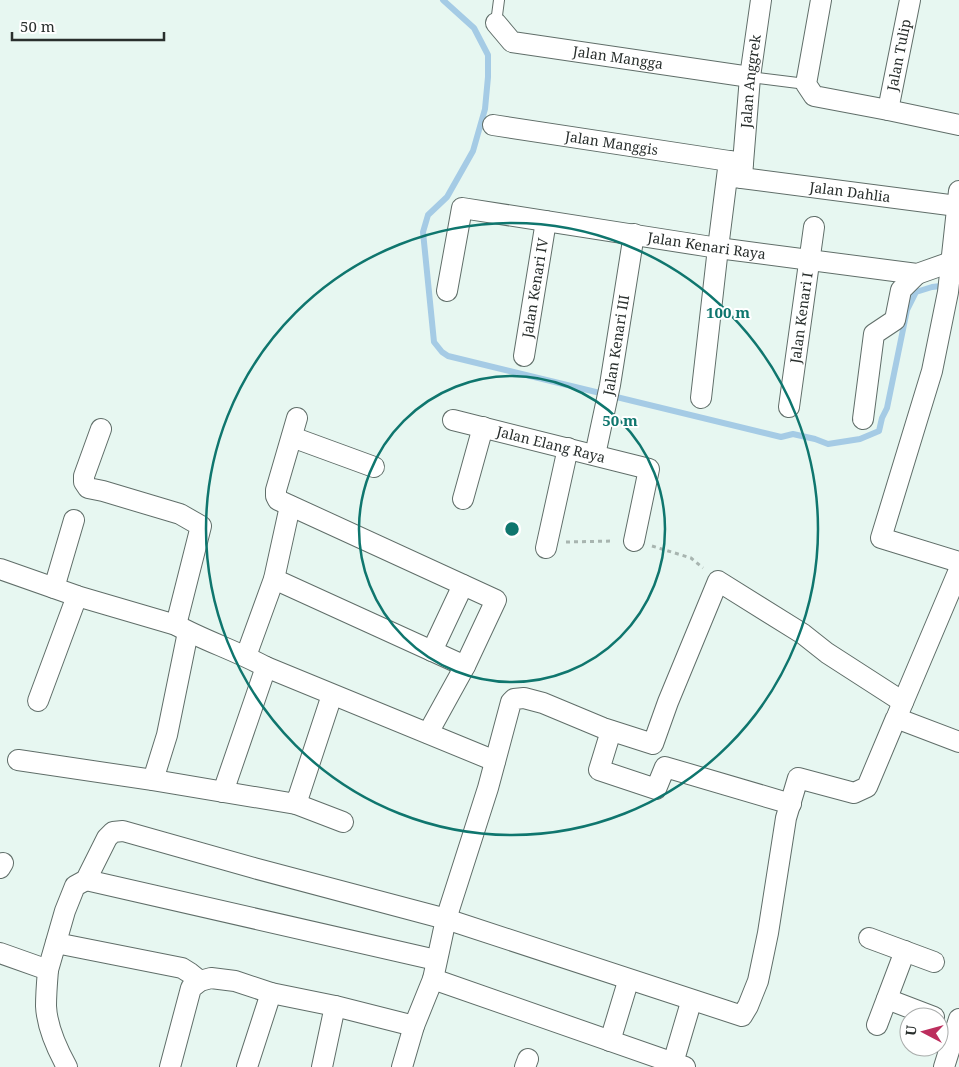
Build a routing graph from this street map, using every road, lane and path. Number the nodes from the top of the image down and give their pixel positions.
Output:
1 (499, 0) edge
2 (761, 0) edge
3 (821, 0) edge
4 (910, 0) edge
5 (496, 23) joint
6 (750, 78) junction
7 (806, 84) junction
8 (888, 110) junction
9 (959, 125) edge
10 (493, 126) dead end
11 (735, 170) junction
12 (958, 199) edge
13 (546, 221) junction
14 (814, 227) dead end
15 (634, 234) junction
16 (718, 248) junction
17 (810, 259) junction
18 (917, 274) junction
19 (950, 277) junction
20 (447, 291) dead end
21 (524, 356) dead end
22 (701, 398) dead end
23 (789, 408) dead end
24 (863, 419) dead end
25 (454, 420) dead end
26 (483, 427) junction
27 (101, 429) dead end
28 (568, 448) junction
29 (595, 455) junction
30 (374, 467) dead end
31 (463, 499) dead end
32 (290, 506) junction
33 (74, 520) dead end
34 (634, 541) dead end
35 (546, 548) dead end
36 (959, 562) edge
37 (0, 569) edge
38 (959, 570) edge
39 (274, 579) junction
40 (463, 585) junction
41 (54, 588) junction
42 (76, 596) junction
43 (182, 628) junction
44 (432, 651) junction
45 (246, 656) junction
46 (266, 666) junction
47 (465, 666) junction
48 (332, 694) junction
49 (38, 701) dead end
50 (899, 710) junction
51 (611, 731) junction
52 (428, 733) junction
53 (959, 742) edge
54 (18, 760) dead end
55 (495, 761) junction
56 (153, 780) junction
57 (223, 792) junction
58 (296, 804) junction
59 (790, 804) junction
60 (342, 822) dead end
61 (86, 880) junction
62 (446, 919) junction
63 (869, 938) dead end
64 (56, 943) junction
65 (905, 951) junction
66 (0, 952) edge
67 (934, 962) dead end
68 (48, 970) junction
69 (434, 970) junction
70 (200, 981) junction
71 (627, 985) dead end
72 (271, 993) junction
73 (887, 999) junction
74 (335, 1006) junction
75 (908, 1007) edge
76 (689, 1009) dead end
77 (953, 1022) edge
78 (877, 1025) dead end
79 (414, 1026) junction
80 (610, 1041) junction
81 (679, 1065) edge
82 (66, 1067) edge
83 (170, 1067) edge
84 (247, 1067) edge
85 (322, 1067) edge
86 (402, 1067) edge
87 (944, 1067) edge

1 - 5 lane
2 - 6 street, Jalan Anggrek
3 - 7 street
4 - 8 street, Jalan Tulip
5 - 6 street, Jalan Mangga
6 - 7 lane
6 - 11 street, Jalan Anggrek
7 - 8 street, Jalan Tulip
8 - 9 street, Jalan Tulip
10 - 11 street, Jalan Manggis
11 - 12 street, Jalan Dahlia
11 - 16 street, Jalan Anggrek
12 - 19 street
13 - 15 street, Jalan Kenari Raya
13 - 20 street, Jalan Kenari Raya
13 - 21 street, Jalan Kenari IV
14 - 17 street, Jalan Kenari I
15 - 16 street, Jalan Kenari Raya
15 - 29 street, Jalan Kenari III
16 - 17 street, Jalan Kenari Raya
16 - 22 street, Jalan Anggrek
17 - 18 street, Jalan Kenari Raya
17 - 23 street, Jalan Kenari I
18 - 19 street, Jalan Kenari Raya
18 - 24 street
19 - 36 street
25 - 26 street, Jalan Elang Raya
26 - 28 street, Jalan Elang Raya
26 - 31 street
27 - 43 street
28 - 29 street, Jalan Elang Raya
28 - 35 street
29 - 34 street, Jalan Elang Raya
30 - 32 street
32 - 39 street
32 - 40 street
33 - 41 street
37 - 41 street
38 - 50 street
39 - 44 street
39 - 45 street
40 - 44 street
40 - 47 street
41 - 42 street
42 - 43 street
42 - 49 street
43 - 45 street
43 - 56 street
44 - 47 street
45 - 46 street
46 - 48 street
46 - 57 street
47 - 52 street
48 - 52 street
48 - 58 street
50 - 51 street
50 - 53 street
50 - 59 street
51 - 55 street
51 - 59 street
52 - 55 street
54 - 56 street
55 - 62 street
56 - 57 street
57 - 58 street
58 - 60 street
59 - 62 street
61 - 62 street
61 - 64 street
61 - 69 street
62 - 69 street
63 - 65 street
64 - 68 street
64 - 70 street
65 - 67 street
65 - 73 street
66 - 68 street
68 - 82 street
69 - 79 street
69 - 80 street
70 - 72 street
70 - 83 street
71 - 80 street
72 - 74 street
72 - 84 street
73 - 75 street
73 - 78 street
74 - 79 street
74 - 85 street
76 - 81 street
77 - 87 street
79 - 86 street
80 - 81 street

